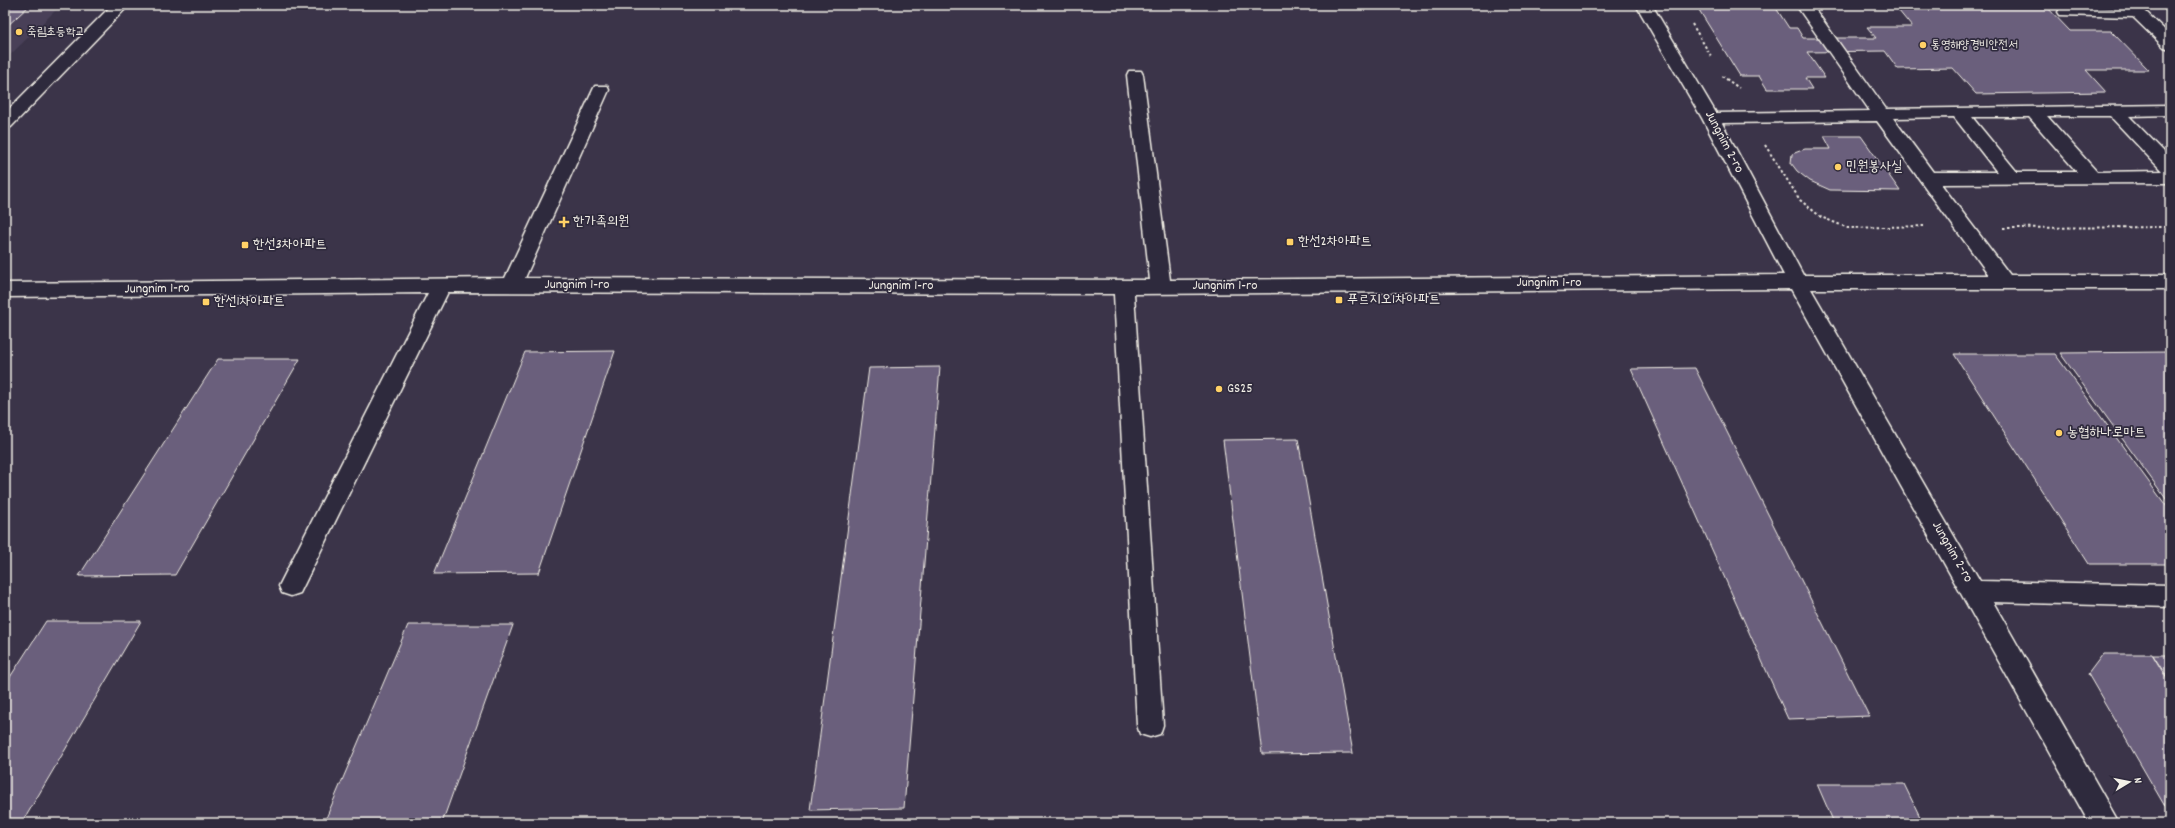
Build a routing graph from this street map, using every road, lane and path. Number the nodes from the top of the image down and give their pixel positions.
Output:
1 (121, 5) edge
2 (1644, 5) edge
3 (1804, 5) edge
4 (2066, 12) dead end
5 (1688, 18) dead end
6 (2170, 44) edge
7 (1712, 56) dead end
8 (1719, 69) dead end
9 (1135, 75) dead end
10 (1740, 89) dead end
11 (601, 90) dead end
12 (2170, 110) edge
13 (2114, 111) junction
14 (1959, 112) junction
15 (2034, 112) junction
16 (1882, 116) junction
17 (1711, 118) junction
18 (5, 123) edge
19 (1763, 142) dead end
20 (2170, 169) edge
21 (2011, 177) junction
22 (2092, 177) junction
23 (2170, 177) edge
24 (1926, 178) junction
25 (1932, 226) dead end
26 (2170, 227) edge
27 (1997, 228) dead end
28 (1798, 282) junction
29 (2004, 282) junction
30 (2170, 282) edge
31 (512, 285) junction
32 (441, 286) junction
33 (1161, 286) junction
34 (1124, 287) junction
35 (5, 290) edge
36 (291, 586) dead end
37 (1974, 591) junction
38 (2170, 596) edge
39 (1150, 725) dead end
40 (2105, 823) edge

1 - 18 street
2 - 17 street, Jungnim 2-ro
3 - 16 street
4 - 6 street
5 - 7 path
8 - 10 path
9 - 33 street
11 - 31 street
12 - 13 street
13 - 15 street
13 - 20 street
14 - 15 street
14 - 16 street
14 - 21 street
15 - 22 street
16 - 17 street
16 - 24 street
17 - 28 street, Jungnim 2-ro
19 - 25 path
21 - 22 street
21 - 24 street
22 - 23 street
24 - 29 street
26 - 27 path
28 - 29 street
28 - 33 street, Jungnim 1-ro
28 - 37 street, Jungnim 2-ro
29 - 30 street
31 - 32 street, Jungnim 1-ro
31 - 34 street, Jungnim 1-ro
32 - 35 street, Jungnim 1-ro
32 - 36 street
33 - 34 street, Jungnim 1-ro
34 - 39 street
37 - 38 street
37 - 40 street, Jungnim 2-ro

